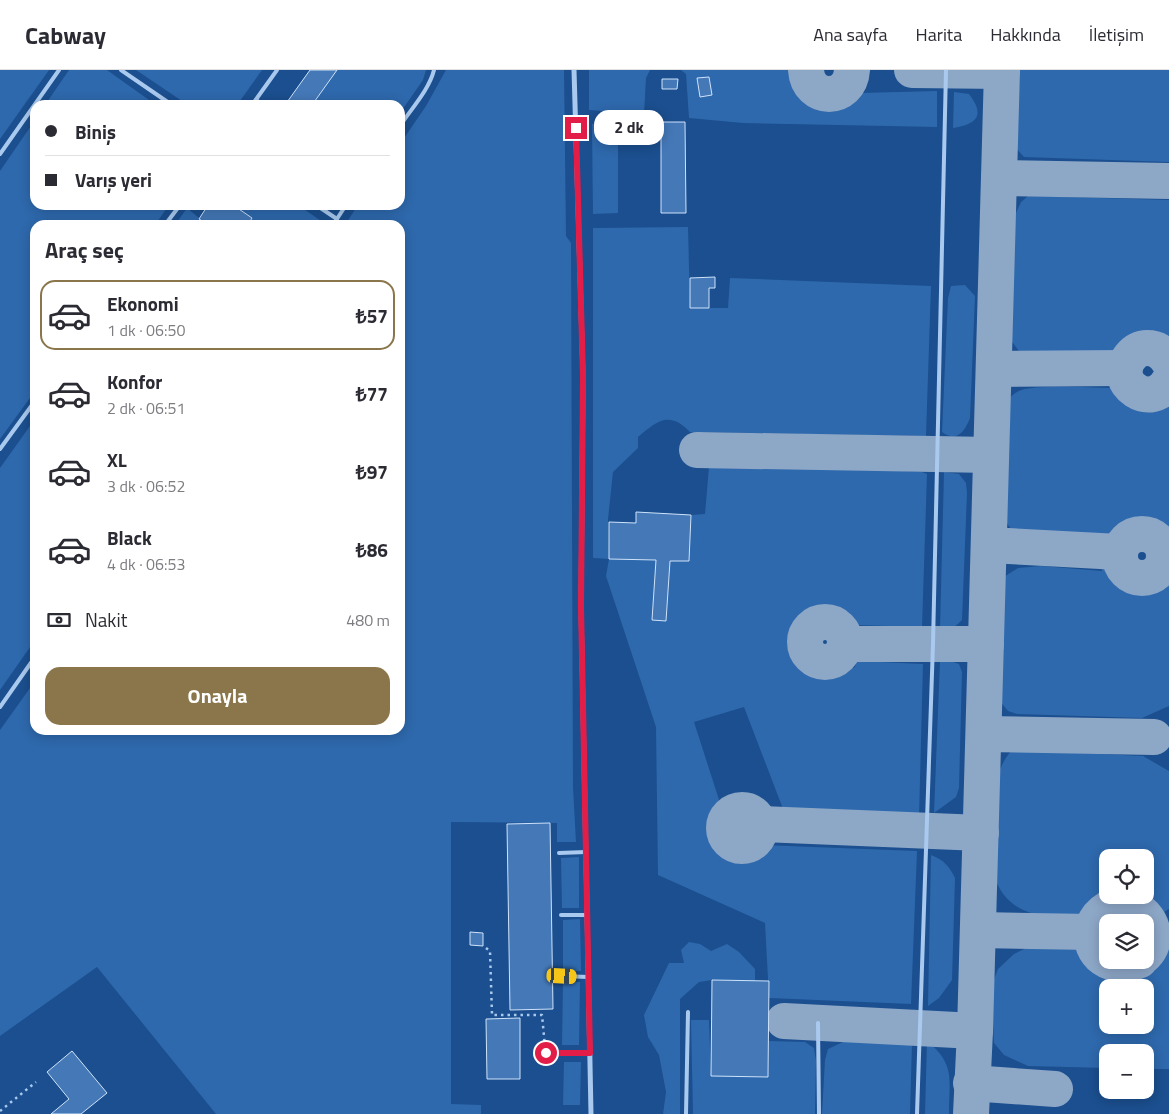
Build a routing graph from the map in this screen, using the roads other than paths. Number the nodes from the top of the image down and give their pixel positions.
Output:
1 (60, 70) edge
2 (121, 70) edge
3 (278, 70) edge
4 (434, 70) edge
5 (574, 70) edge
6 (946, 70) edge
7 (39, 100) edge
8 (165, 100) edge
9 (256, 100) edge
10 (30, 112) edge
11 (405, 118) edge
12 (0, 154) edge
13 (324, 210) edge
14 (343, 210) edge
15 (337, 219) joint
16 (30, 409) edge
17 (0, 449) edge
18 (30, 664) edge
19 (0, 707) edge
20 (586, 852) junction
21 (559, 853) dead end
22 (561, 915) dead end
23 (587, 915) junction
24 (562, 976) dead end
25 (588, 977) junction
26 (688, 1012) dead end
27 (818, 1023) dead end
28 (546, 1053) road end
29 (590, 1053) junction
30 (591, 1114) edge
31 (686, 1114) edge
32 (819, 1114) edge
33 (917, 1114) edge

1 - 7 lane
2 - 8 lane
3 - 9 lane
4 - 11 lane
5 - 20 street
6 - 33 lane
10 - 12 lane
13 - 15 lane
14 - 15 lane
16 - 17 lane
18 - 19 lane
20 - 21 lane
20 - 23 street
22 - 23 lane
23 - 25 street
24 - 25 lane
25 - 29 street
26 - 31 lane
27 - 32 lane
28 - 29 lane
29 - 30 street

